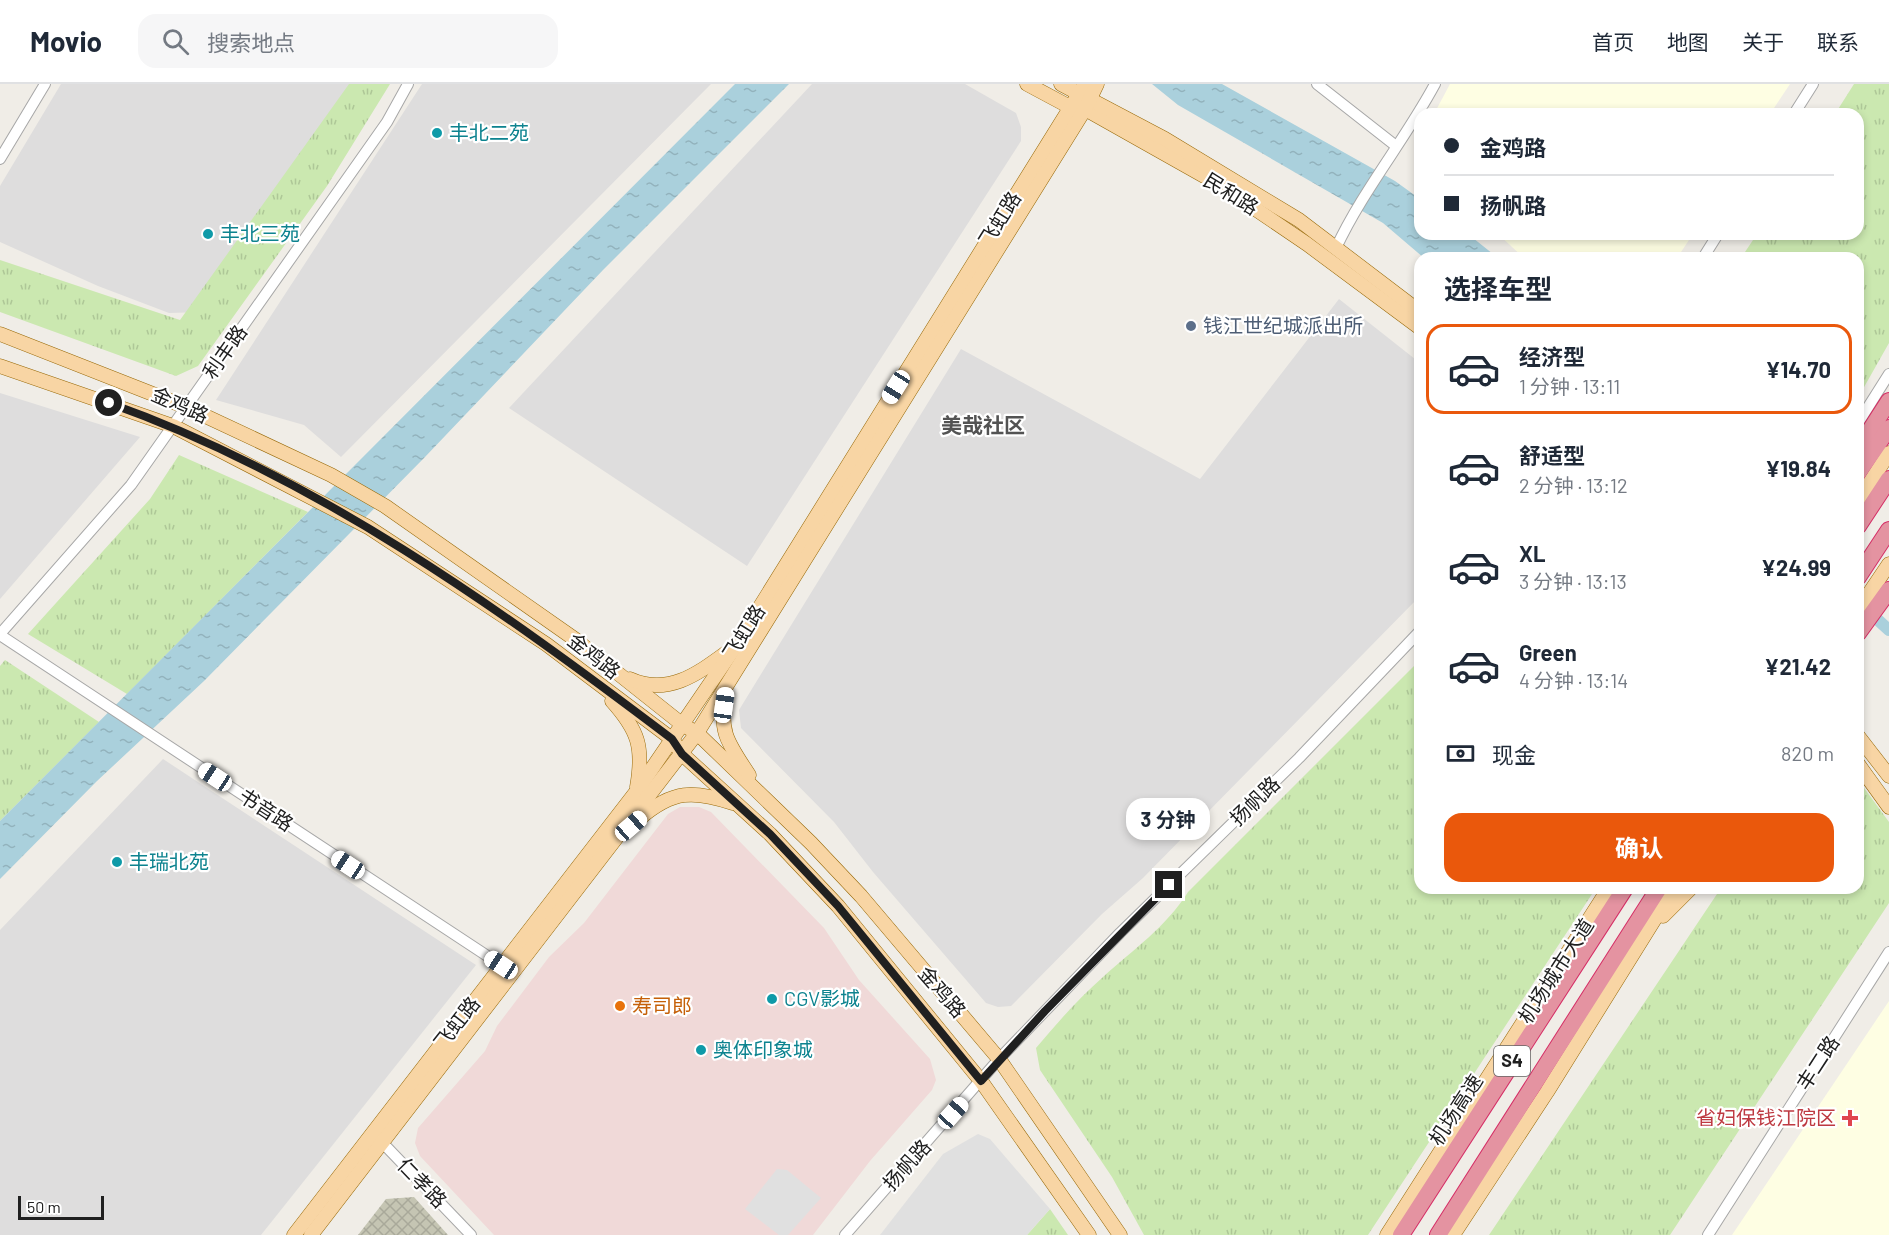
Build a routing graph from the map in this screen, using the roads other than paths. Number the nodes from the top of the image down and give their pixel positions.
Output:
1 (45, 84) edge
2 (408, 84) edge
3 (1027, 84) edge
4 (1061, 84) edge
5 (1096, 84) edge
6 (1317, 84) edge
7 (1435, 84) edge
8 (1813, 84) edge
9 (1084, 96) edge
10 (1070, 107) junction
11 (1420, 108) edge
12 (1798, 108) edge
13 (1414, 117) edge
14 (1396, 146) junction
15 (0, 159) edge
16 (1336, 248) junction
17 (1414, 307) edge
18 (1414, 324) edge
19 (0, 334) edge
20 (0, 366) edge
21 (1889, 374) edge
22 (1889, 401) edge
23 (186, 407) junction
24 (1864, 414) edge
25 (172, 426) junction
26 (1889, 428) edge
27 (1864, 440) edge
28 (1889, 453) edge
29 (1864, 464) edge
30 (1889, 479) edge
31 (1864, 492) edge
32 (1864, 517) edge
33 (1889, 530) edge
34 (1889, 564) edge
35 (1864, 569) edge
36 (1889, 590) edge
37 (1864, 601) edge
38 (1864, 625) edge
39 (0, 634) edge
40 (1414, 637) edge
41 (735, 647) junction
42 (615, 672) junction
43 (590, 677) junction
44 (726, 691) junction
45 (683, 725) junction
46 (697, 733) junction
47 (672, 739) junction
48 (1864, 744) edge
49 (682, 754) junction
50 (1864, 772) edge
51 (1889, 776) edge
52 (636, 792) junction
53 (761, 795) junction
54 (740, 806) junction
55 (1889, 807) edge
56 (618, 837) junction
57 (1605, 894) edge
58 (1615, 894) edge
59 (1621, 894) edge
60 (1656, 894) edge
61 (1668, 894) edge
62 (1684, 894) edge
63 (1606, 916) junction
64 (1636, 937) junction
65 (1889, 952) edge
66 (501, 965) junction
67 (999, 1059) junction
68 (981, 1081) junction
69 (372, 1132) junction
70 (383, 1143) junction
71 (294, 1235) edge
72 (311, 1235) edge
73 (471, 1235) edge
74 (845, 1235) edge
75 (1089, 1235) edge
76 (1120, 1235) edge
77 (1387, 1235) edge
78 (1401, 1235) edge
79 (1438, 1235) edge
80 (1453, 1235) edge
81 (1708, 1235) edge

1 - 15 street
2 - 23 street, 利丰路
3 - 10 main road
4 - 9 main road, 民和路
5 - 9 main road, 飞虹路
6 - 14 street
7 - 11 street
8 - 12 street
9 - 10 main road, 飞虹路
9 - 16 main road, 民和路
9 - 18 main road, 民和路
9 - 44 main road, 飞虹路
10 - 41 main road, 飞虹路
13 - 14 street
14 - 16 street
16 - 17 main road, 民和路
19 - 23 main road, 金鸡路
20 - 25 main road, 金鸡路
21 - 24 street
22 - 27 highway
23 - 25 street, 利丰路
23 - 42 main road, 金鸡路
25 - 39 street, 利丰路
25 - 43 main road, 金鸡路
26 - 29 highway
28 - 31 main road
30 - 32 highway
33 - 35 highway
34 - 37 main road
36 - 38 highway
39 - 66 street, 书音路
40 - 67 street, 扬帆路
41 - 42 main road
41 - 45 main road, 飞虹路
42 - 45 main road, 金鸡路
43 - 47 main road, 金鸡路
43 - 52 main road
44 - 46 main road, 飞虹路
44 - 53 main road
45 - 46 main road, 金鸡路
45 - 47 main road, 飞虹路
46 - 49 main road, 飞虹路
46 - 53 main road, 金鸡路
47 - 49 main road, 金鸡路
47 - 52 main road, 飞虹路
48 - 51 main road
49 - 54 main road, 金鸡路
49 - 56 main road, 飞虹路
50 - 55 main road
52 - 66 main road, 飞虹路
53 - 67 main road, 金鸡路
54 - 56 main road
54 - 68 main road, 金鸡路
56 - 70 main road, 飞虹路
57 - 77 main road, 机场城市大道
58 - 63 highway
59 - 63 highway, 机场高速 / S4
60 - 64 highway, S4
61 - 64 highway
62 - 64 main road
63 - 78 highway, 机场高速 / S4
64 - 79 highway, S4
64 - 80 main road
65 - 81 street, 丰二路
66 - 69 main road, 飞虹路
67 - 68 street, 扬帆路
67 - 76 main road, 金鸡路
68 - 74 street, 扬帆路
68 - 75 main road, 金鸡路
69 - 70 street, 仁孝路
69 - 71 main road, 飞虹路
70 - 72 main road, 飞虹路
70 - 73 street, 仁孝路

